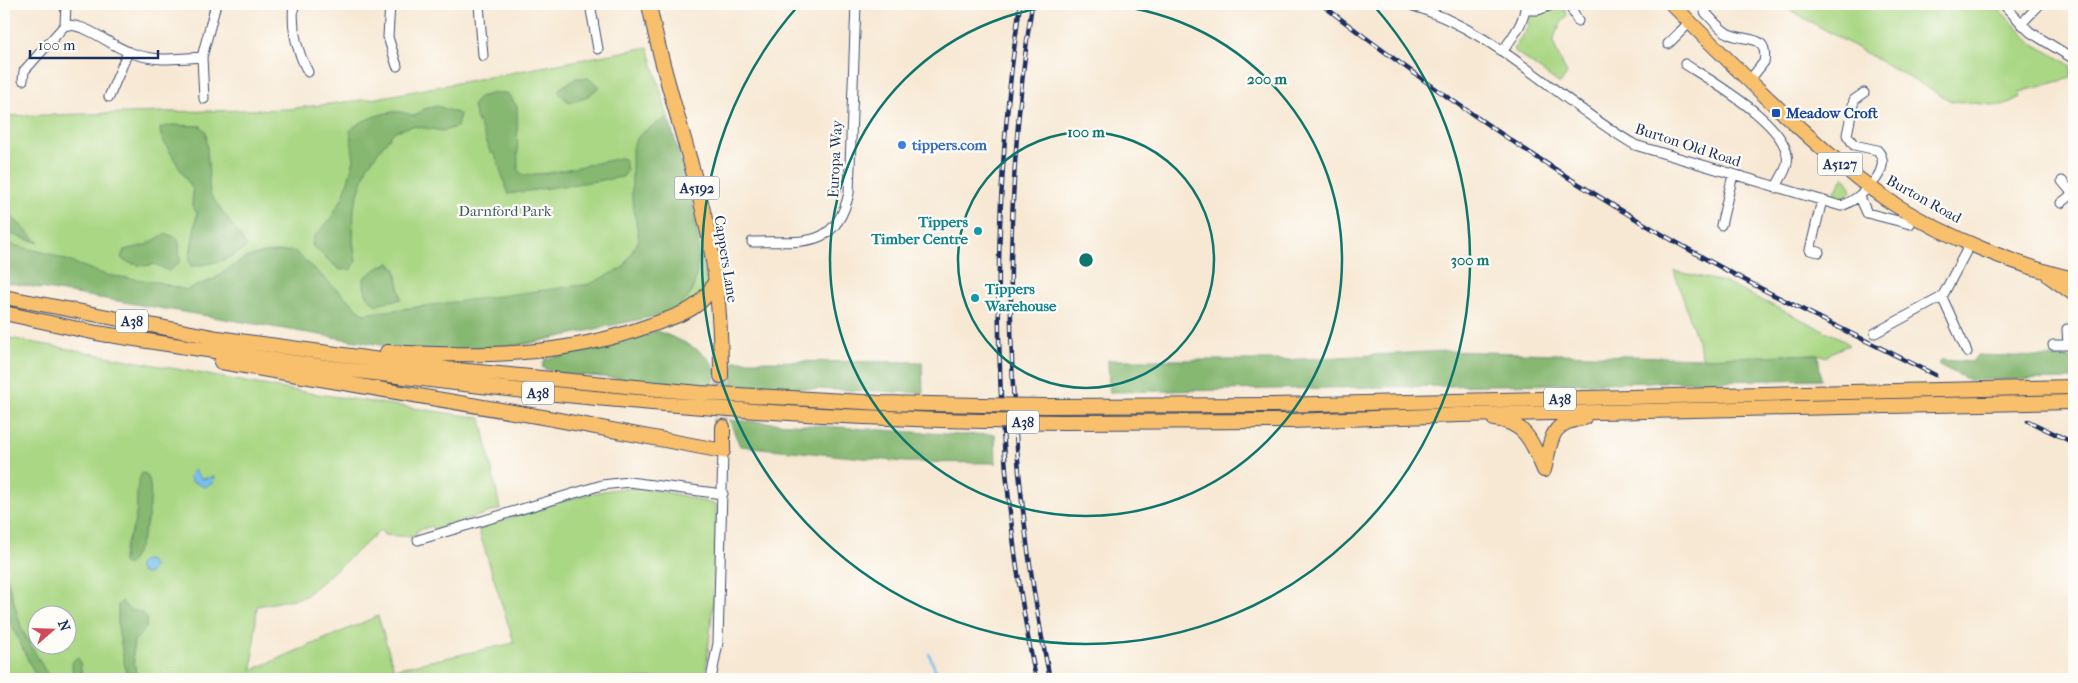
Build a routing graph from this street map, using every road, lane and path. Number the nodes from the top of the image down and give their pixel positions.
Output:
1 (66, 4) edge
2 (216, 4) edge
3 (294, 4) edge
4 (391, 4) edge
5 (404, 4) edge
6 (479, 4) edge
7 (590, 4) edge
8 (649, 4) edge
9 (856, 4) edge
10 (1407, 4) edge
11 (1554, 4) edge
12 (1569, 4) edge
13 (1672, 4) edge
14 (2003, 4) edge
15 (2040, 4) edge
16 (1525, 7) edge
17 (1705, 12) dead end
18 (1721, 13) dead end
19 (1713, 20) junction
20 (1578, 21) dead end
21 (1690, 22) junction
22 (2021, 24) junction
23 (64, 25) junction
24 (1668, 44) dead end
25 (598, 49) dead end
26 (1503, 51) junction
27 (128, 52) junction
28 (483, 56) dead end
29 (202, 57) junction
30 (2074, 59) edge
31 (1685, 64) dead end
32 (1703, 64) dead end
33 (397, 66) dead end
34 (308, 72) dead end
35 (1697, 72) junction
36 (21, 73) dead end
37 (1749, 81) junction
38 (1864, 93) dead end
39 (109, 97) dead end
40 (204, 99) dead end
41 (1733, 176) junction
42 (2062, 181) dead end
43 (1869, 186) junction
44 (1776, 188) junction
45 (2074, 194) edge
46 (1860, 197) junction
47 (1822, 200) junction
48 (2061, 203) dead end
49 (1732, 220) dead end
50 (1910, 224) dead end
51 (752, 242) dead end
52 (1971, 242) junction
53 (1818, 252) dead end
54 (2045, 272) junction
55 (2074, 279) edge
56 (715, 282) junction
57 (2074, 294) edge
58 (4, 297) edge
59 (1942, 297) junction
60 (696, 308) junction
61 (4, 313) edge
62 (718, 320) junction
63 (2067, 328) dead end
64 (97, 333) junction
65 (1875, 333) dead end
66 (261, 344) junction
67 (2052, 345) dead end
68 (2071, 345) edge
69 (1967, 352) dead end
70 (722, 376) tunnel mouth
71 (2074, 387) edge
72 (2074, 402) edge
73 (1643, 410) junction
74 (1459, 414) junction
75 (723, 426) tunnel mouth
76 (723, 451) junction
77 (723, 494) junction
78 (418, 540) dead end
79 (711, 679) edge

1 - 23 street
2 - 29 street
3 - 34 street
4 - 5 street
4 - 33 street
6 - 28 street
7 - 25 street
8 - 56 highway, Cappers Lane / A5192
9 - 51 street, Europa Way
10 - 26 street, Burton Old Road
11 - 16 street
12 - 20 street
13 - 21 highway, Burton Road / A5127
14 - 22 street
15 - 22 street
16 - 26 street
17 - 19 street
18 - 19 street
19 - 37 street
21 - 24 street
21 - 37 highway, Burton Road / A5127
22 - 30 street
23 - 27 street
23 - 36 street
26 - 41 street, Burton Old Road
27 - 29 street
27 - 39 street
29 - 40 street
31 - 35 street
32 - 35 street
35 - 44 street
37 - 43 highway, Burton Road / A5127
38 - 43 street
41 - 44 street, Burton Old Road
41 - 49 street
42 - 45 street
43 - 46 street
43 - 52 highway, Burton Road / A5127
44 - 47 street, Burton Old Road
45 - 48 street
46 - 47 street, Burton Old Road
46 - 50 street
47 - 53 street
52 - 54 highway, Burton Road / A5127
52 - 59 street
54 - 55 highway, A5127
54 - 57 highway, A5127
56 - 60 highway
56 - 62 highway, Cappers Lane / A5192
58 - 66 highway, A38
59 - 65 street
59 - 69 street
60 - 62 highway
60 - 66 highway
61 - 64 highway, A38
62 - 70 highway, Cappers Lane / A5192
63 - 68 street
64 - 74 highway, A38, bridge
64 - 76 highway
66 - 71 highway, A38, bridge
67 - 68 street
72 - 73 highway, A38
73 - 74 highway, A38
73 - 74 highway
75 - 76 highway
76 - 77 street
77 - 78 street
77 - 79 street

